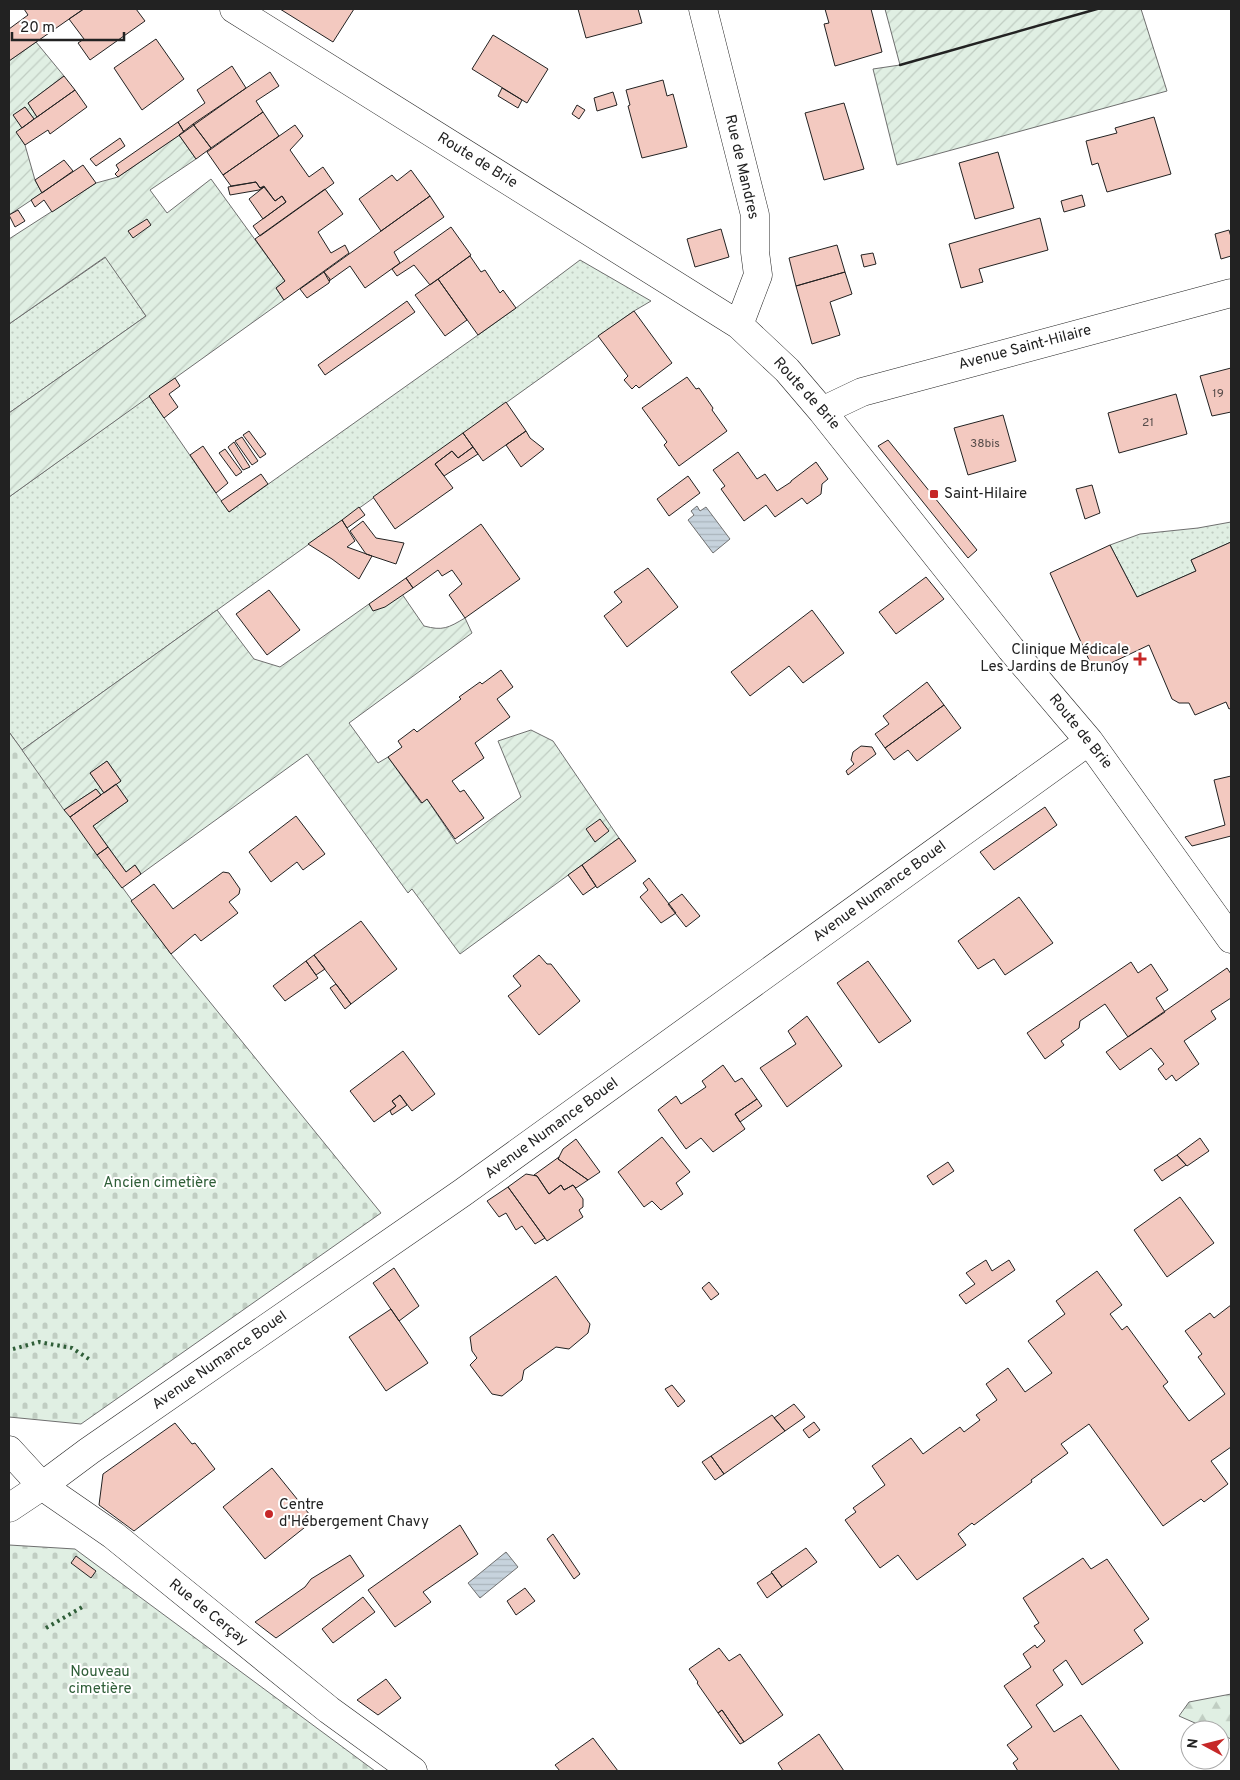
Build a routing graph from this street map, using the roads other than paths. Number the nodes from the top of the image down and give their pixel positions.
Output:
1 (234, 9) edge
2 (702, 9) edge
3 (1231, 293) edge
4 (739, 326) junction
5 (822, 411) junction
6 (1089, 741) junction
7 (1231, 939) edge
8 (9, 1450) edge
9 (42, 1486) junction
10 (9, 1508) edge
11 (413, 1771) edge

1 - 4 street, Route de Brie
2 - 4 street, Rue de Mandres
3 - 5 street, Avenue Saint-Hilaire
4 - 5 street, Route de Brie
5 - 6 street, Route de Brie
6 - 7 street, Route de Brie
6 - 9 street, Avenue Numance Bouel
8 - 9 street, Rue de Cerçay
9 - 10 street, Avenue Numance Bouel
9 - 11 street, Rue de Cerçay

